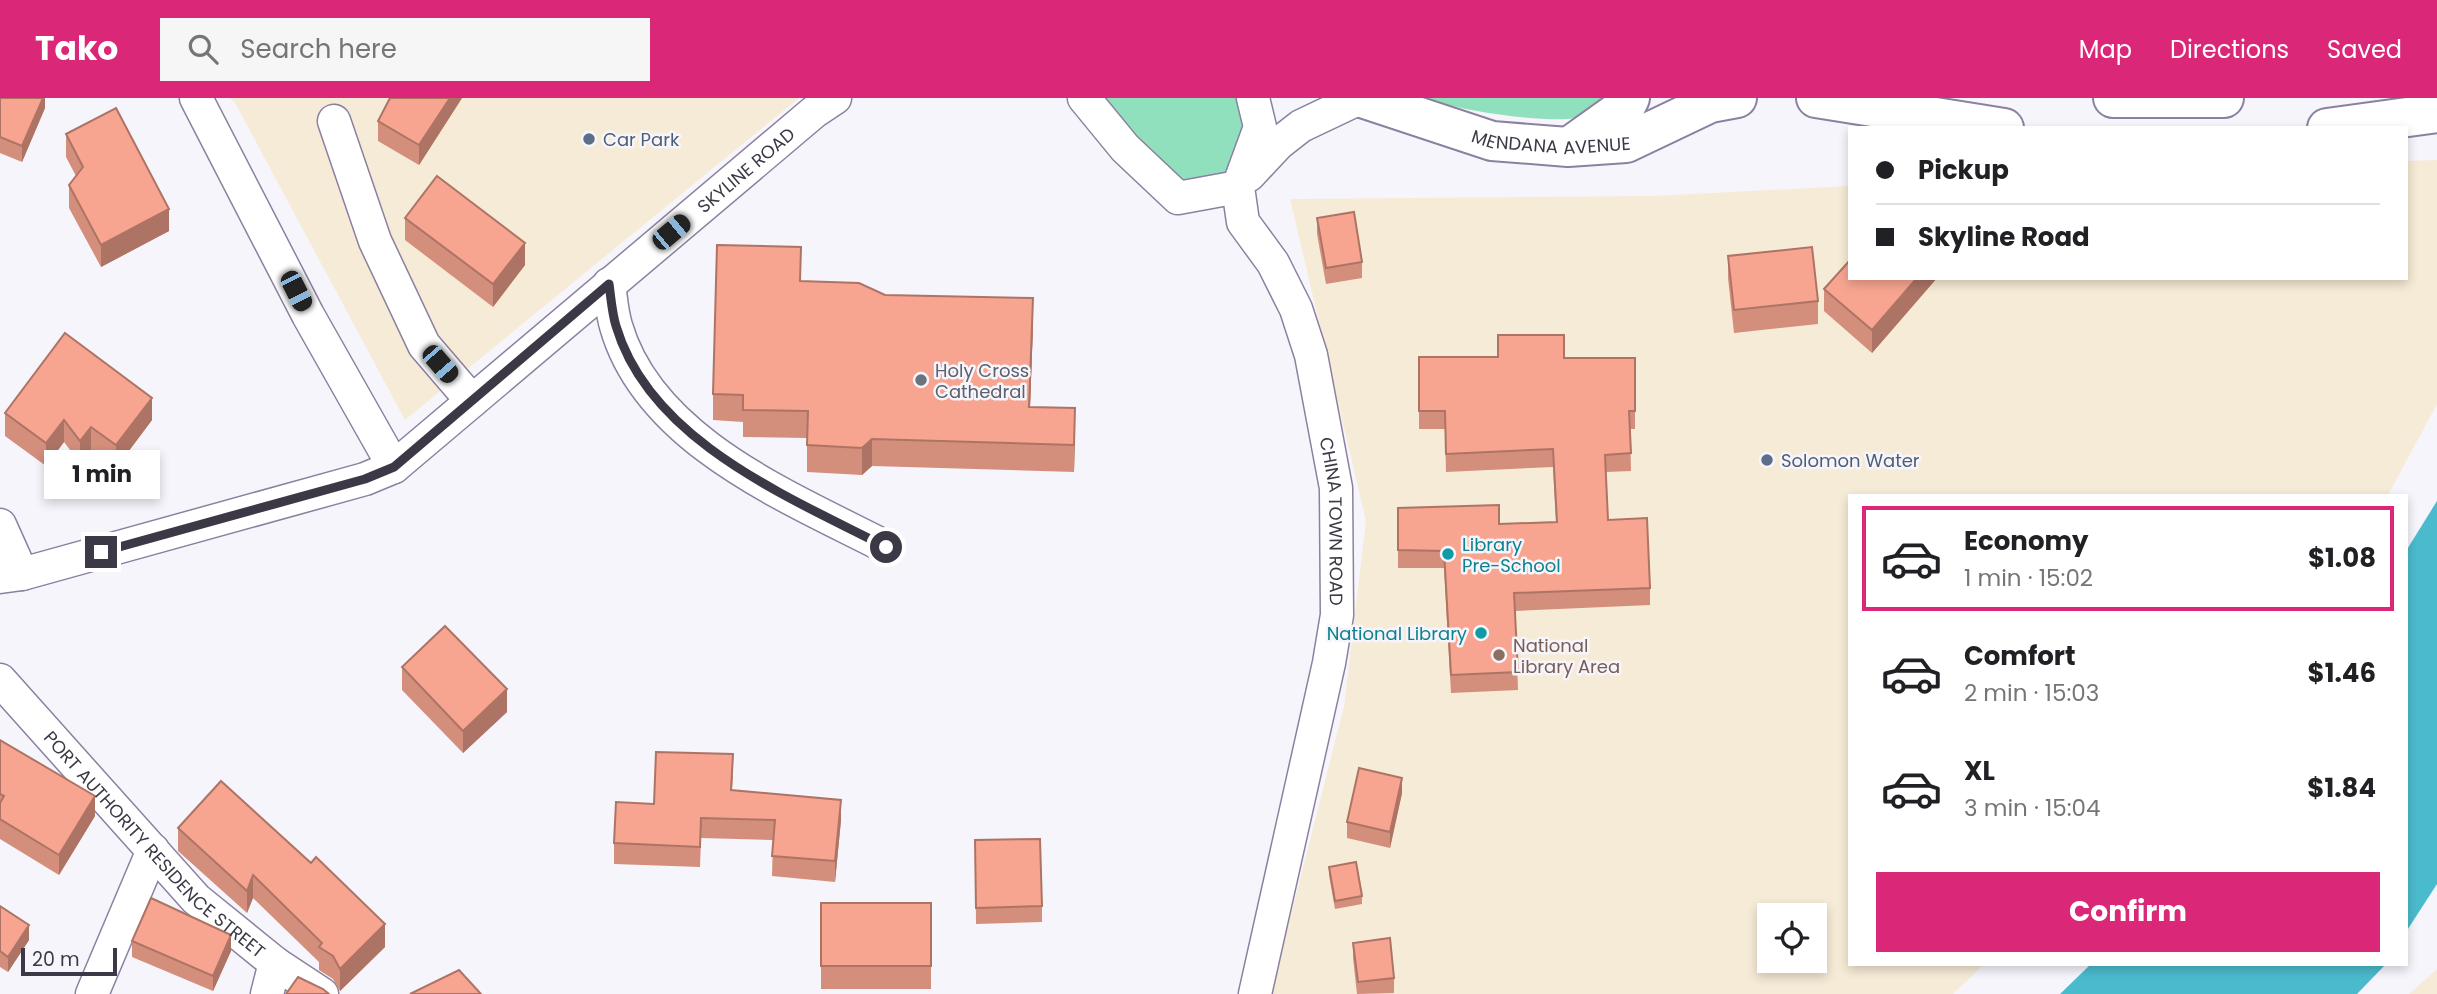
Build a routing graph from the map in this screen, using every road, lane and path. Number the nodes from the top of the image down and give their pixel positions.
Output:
1 (196, 98) edge
2 (835, 98) edge
3 (1084, 98) edge
4 (1254, 98) edge
5 (1361, 98) edge
6 (1630, 98) edge
7 (1737, 98) edge
8 (1816, 98) edge
9 (2113, 98) edge
10 (2224, 98) edge
11 (2437, 113) edge
12 (334, 121) dead end
13 (1991, 126) edge
14 (2342, 126) edge
15 (1568, 147) junction
16 (1238, 187) junction
17 (609, 284) junction
18 (472, 401) junction
19 (394, 467) junction
20 (0, 525) edge
21 (886, 547) dead end
22 (11, 576) edge
23 (0, 680) edge
24 (153, 850) junction
25 (275, 963) junction
26 (92, 994) edge
27 (267, 994) edge
28 (322, 994) edge
29 (1255, 994) edge

1 - 19 street
2 - 17 street, SKYLINE ROAD
3 - 16 street
4 - 16 street
5 - 15 main road, MENDANA AVENUE
5 - 16 street
6 - 15 main road
7 - 15 main road, MENDANA AVENUE
8 - 13 main road
9 - 10 main road
11 - 14 main road
12 - 18 street
16 - 29 street, CHINA TOWN ROAD
17 - 18 street, SKYLINE ROAD
17 - 21 street
18 - 19 street, SKYLINE ROAD
19 - 22 street, SKYLINE ROAD
20 - 22 street
23 - 24 street, PORT AUTHORITY RESIDENCE STREET
24 - 25 street, PORT AUTHORITY RESIDENCE STREET
24 - 26 street
25 - 27 street
25 - 28 street, PORT AUTHORITY RESIDENCE STREET

